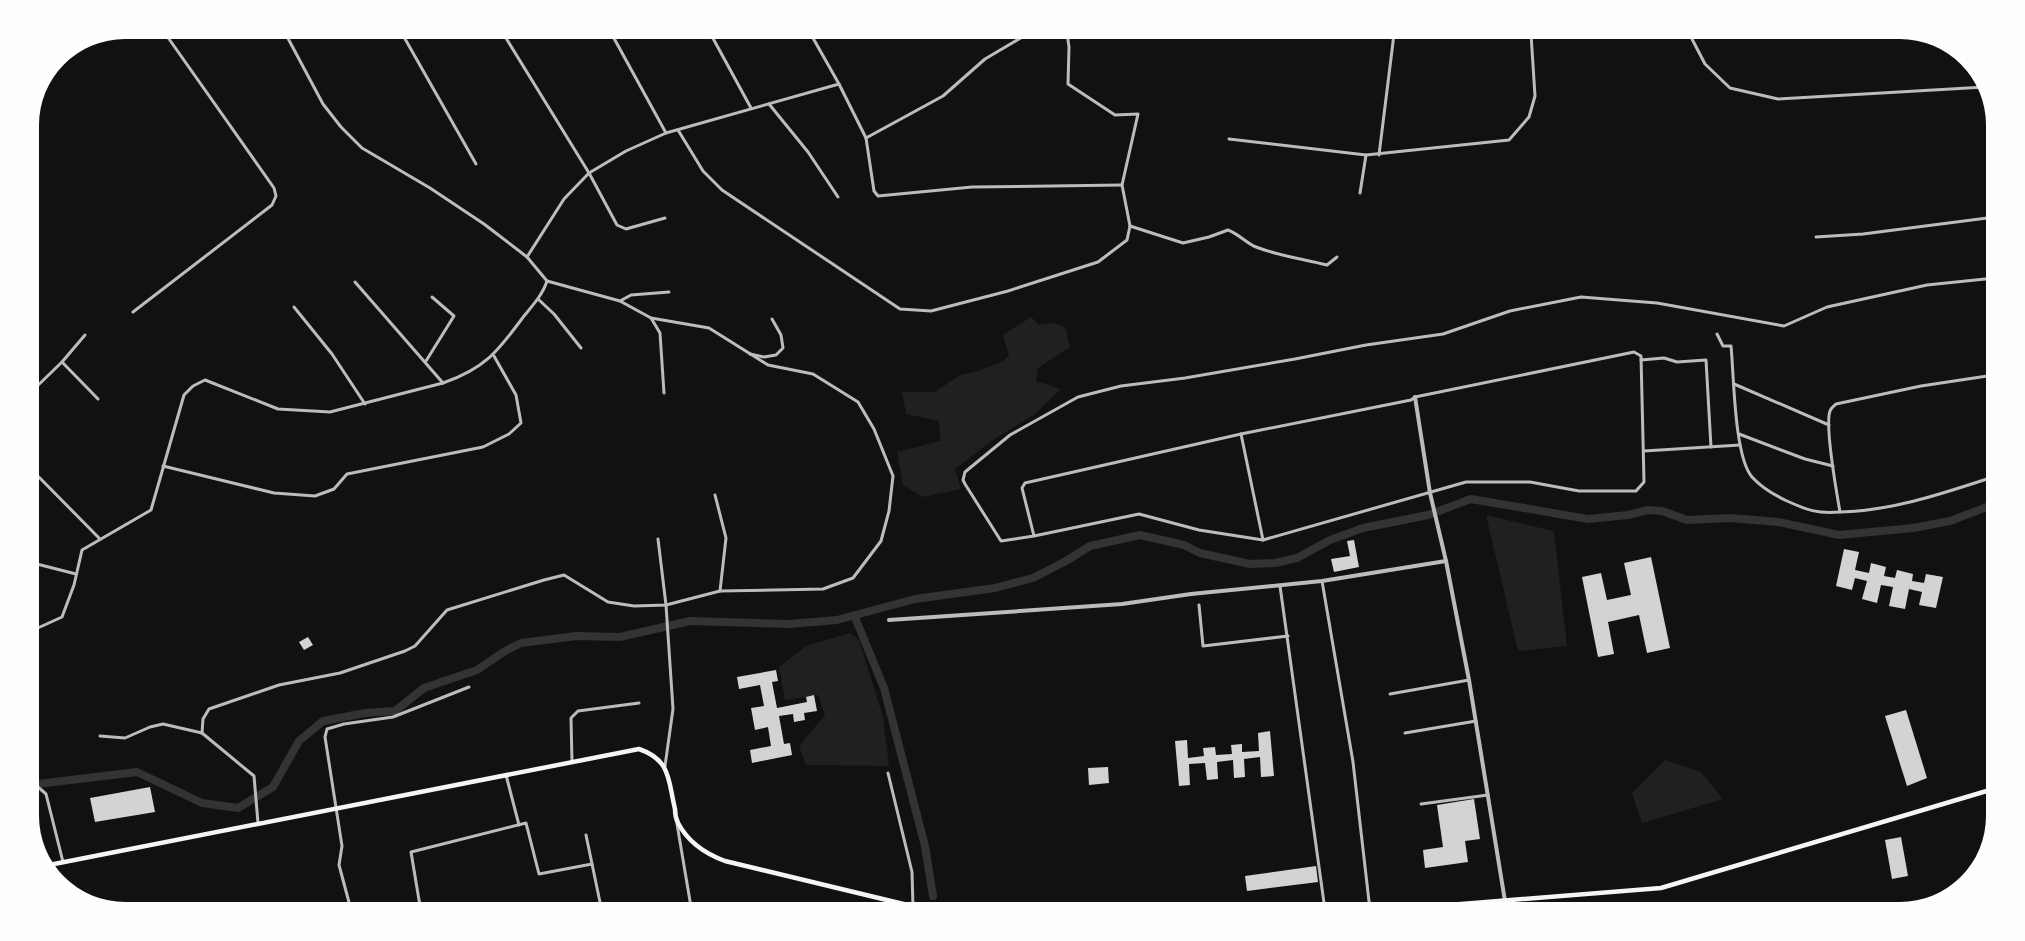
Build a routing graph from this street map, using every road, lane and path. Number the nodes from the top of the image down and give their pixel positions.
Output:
1 (169, 39) edge
2 (288, 39) edge
3 (405, 39) edge
4 (507, 39) edge
5 (615, 39) edge
6 (713, 39) edge
7 (814, 39) edge
8 (1019, 39) edge
9 (1068, 39) edge
10 (1393, 39) edge
11 (1531, 39) edge
12 (1692, 39) edge
13 (839, 84) junction
14 (1976, 87) edge
15 (769, 105) junction
16 (751, 108) junction
17 (678, 130) junction
18 (666, 133) junction
19 (866, 138) junction
20 (1229, 139) dead end
21 (1379, 154) junction
22 (1366, 155) junction
23 (476, 164) dead end
24 (589, 173) junction
25 (1122, 185) junction
26 (1360, 193) dead end
27 (838, 197) dead end
28 (665, 218) dead end
29 (1986, 218) edge
30 (1130, 226) junction
31 (1816, 237) dead end
32 (527, 257) junction
33 (1337, 257) dead end
34 (1986, 279) edge
35 (547, 281) junction
36 (355, 282) dead end
37 (669, 292) dead end
38 (432, 297) dead end
39 (538, 299) junction
40 (620, 301) junction
41 (294, 307) dead end
42 (133, 312) dead end
43 (651, 318) junction
44 (772, 319) dead end
45 (85, 334) dead end
46 (1717, 334) dead end
47 (581, 348) dead end
48 (746, 353) junction
49 (494, 356) junction
50 (1641, 360) junction
51 (426, 361) junction
52 (62, 362) junction
53 (1986, 376) edge
54 (443, 383) junction
55 (39, 384) edge
56 (1734, 384) junction
57 (664, 393) dead end
58 (1416, 397) junction
59 (98, 399) dead end
60 (365, 404) junction
61 (1829, 425) junction
62 (1241, 434) junction
63 (1739, 434) junction
64 (1740, 445) junction
65 (1711, 447) junction
66 (1644, 451) junction
67 (163, 466) junction
68 (1833, 466) junction
69 (39, 477) edge
70 (1986, 479) edge
71 (1430, 493) junction
72 (715, 495) dead end
73 (1840, 512) junction
74 (1034, 536) junction
75 (99, 539) junction
76 (658, 539) dead end
77 (1263, 540) junction
78 (1446, 561) junction
79 (39, 565) edge
80 (76, 574) junction
81 (1322, 582) junction
82 (1280, 586) junction
83 (720, 591) junction
84 (666, 605) junction
85 (1199, 605) dead end
86 (889, 621) dead end
87 (39, 627) edge
88 (1288, 636) junction
89 (1469, 680) junction
90 (469, 687) dead end
91 (1390, 694) dead end
92 (639, 704) dead end
93 (1476, 722) junction
94 (202, 733) junction
95 (1405, 733) dead end
96 (100, 736) dead end
97 (572, 762) junction
98 (665, 766) junction
99 (888, 773) dead end
100 (506, 775) junction
101 (39, 788) edge
102 (1986, 791) edge
103 (1488, 795) junction
104 (1421, 804) dead end
105 (335, 809) junction
106 (677, 822) junction
107 (258, 824) junction
108 (519, 825) junction
109 (586, 835) dead end
110 (63, 862) junction
111 (54, 864) edge
112 (592, 864) junction
113 (1505, 901) junction
114 (349, 902) edge
115 (419, 902) edge
116 (600, 902) edge
117 (690, 902) edge
118 (892, 902) edge
119 (915, 902) edge
120 (1324, 902) edge
121 (1369, 902) edge
122 (1492, 902) edge

1 - 42 street
2 - 32 street
3 - 23 street
4 - 24 street
5 - 18 street
6 - 16 street
7 - 13 street
8 - 19 street
9 - 25 street
10 - 21 street
11 - 21 street
12 - 14 street
13 - 15 street
13 - 19 street
15 - 16 street
15 - 27 street
16 - 17 street
17 - 18 street
17 - 30 street
18 - 24 street
19 - 25 street
20 - 22 street
21 - 22 street
22 - 26 street
24 - 28 street
24 - 32 street
25 - 30 street
29 - 31 street
30 - 33 street
32 - 35 street
34 - 74 street
35 - 39 street
35 - 40 street
36 - 51 street
37 - 40 street
38 - 51 street
39 - 47 street
39 - 49 street
40 - 43 street
41 - 60 street
43 - 48 street
43 - 57 street
44 - 48 street
45 - 52 street
46 - 56 street
48 - 83 street
49 - 54 street
49 - 67 street
50 - 58 street
50 - 65 street
50 - 66 street
51 - 54 street
52 - 55 street
52 - 59 street
53 - 61 street
54 - 60 street
56 - 61 street
56 - 63 street
58 - 62 street
58 - 71 street
60 - 67 street
61 - 68 street
62 - 74 street
62 - 77 street
63 - 64 street
63 - 68 street
64 - 65 street
64 - 73 street
65 - 66 street
66 - 71 street
67 - 75 street
68 - 73 street
69 - 75 street
70 - 73 street
71 - 77 street
71 - 78 street
72 - 83 street
74 - 77 street
75 - 80 street
76 - 84 street
78 - 81 street
78 - 89 street
79 - 80 street
80 - 87 street
81 - 82 street
81 - 121 street
82 - 86 street
82 - 88 street
83 - 84 street
84 - 94 street
84 - 98 street
85 - 88 street
88 - 120 street
89 - 91 street
89 - 93 street
90 - 105 street
92 - 97 street
93 - 95 street
93 - 103 street
94 - 96 street
94 - 107 street
97 - 98 main road
97 - 100 main road
98 - 106 main road
99 - 119 street
100 - 105 main road
100 - 108 street
101 - 110 street
102 - 113 main road
103 - 104 street
103 - 113 street
105 - 107 main road
105 - 114 street
106 - 117 street
106 - 118 main road
107 - 110 main road
108 - 112 street
108 - 115 street
109 - 112 street
110 - 111 main road
112 - 116 street
113 - 122 main road

